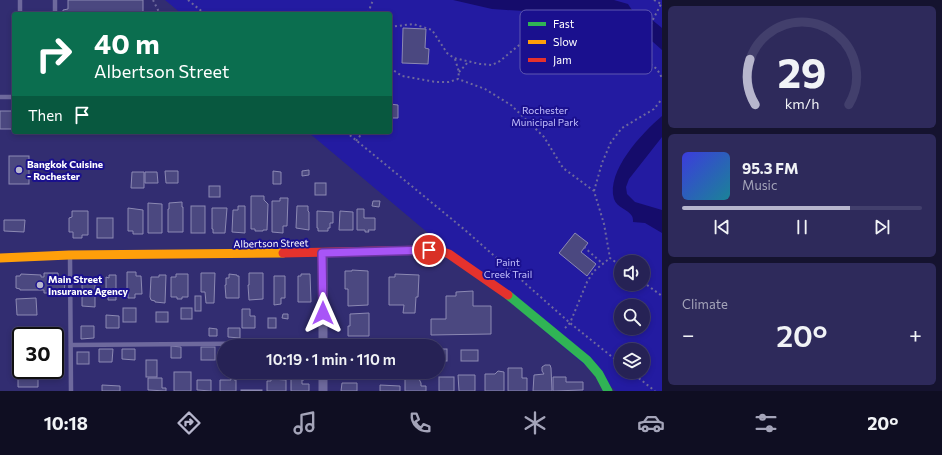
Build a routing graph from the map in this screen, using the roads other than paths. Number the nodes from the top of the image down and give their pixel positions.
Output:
1 (20, 0) edge
2 (55, 0) edge
3 (20, 12) edge
4 (55, 12) edge
5 (0, 97) edge
6 (12, 97) edge
7 (322, 253) junction
8 (70, 255) junction
9 (0, 258) edge
10 (323, 339) edge
11 (217, 344) edge
12 (71, 345) junction
13 (323, 379) edge
14 (71, 391) edge
15 (323, 391) edge
16 (608, 391) edge

1 - 3 lane
2 - 4 lane
5 - 6 lane
7 - 8 street, Albertson Street
7 - 10 street
7 - 16 street, Albertson Street
8 - 9 street, Albertson Street
8 - 12 lane
11 - 12 lane
12 - 14 lane
13 - 15 street

